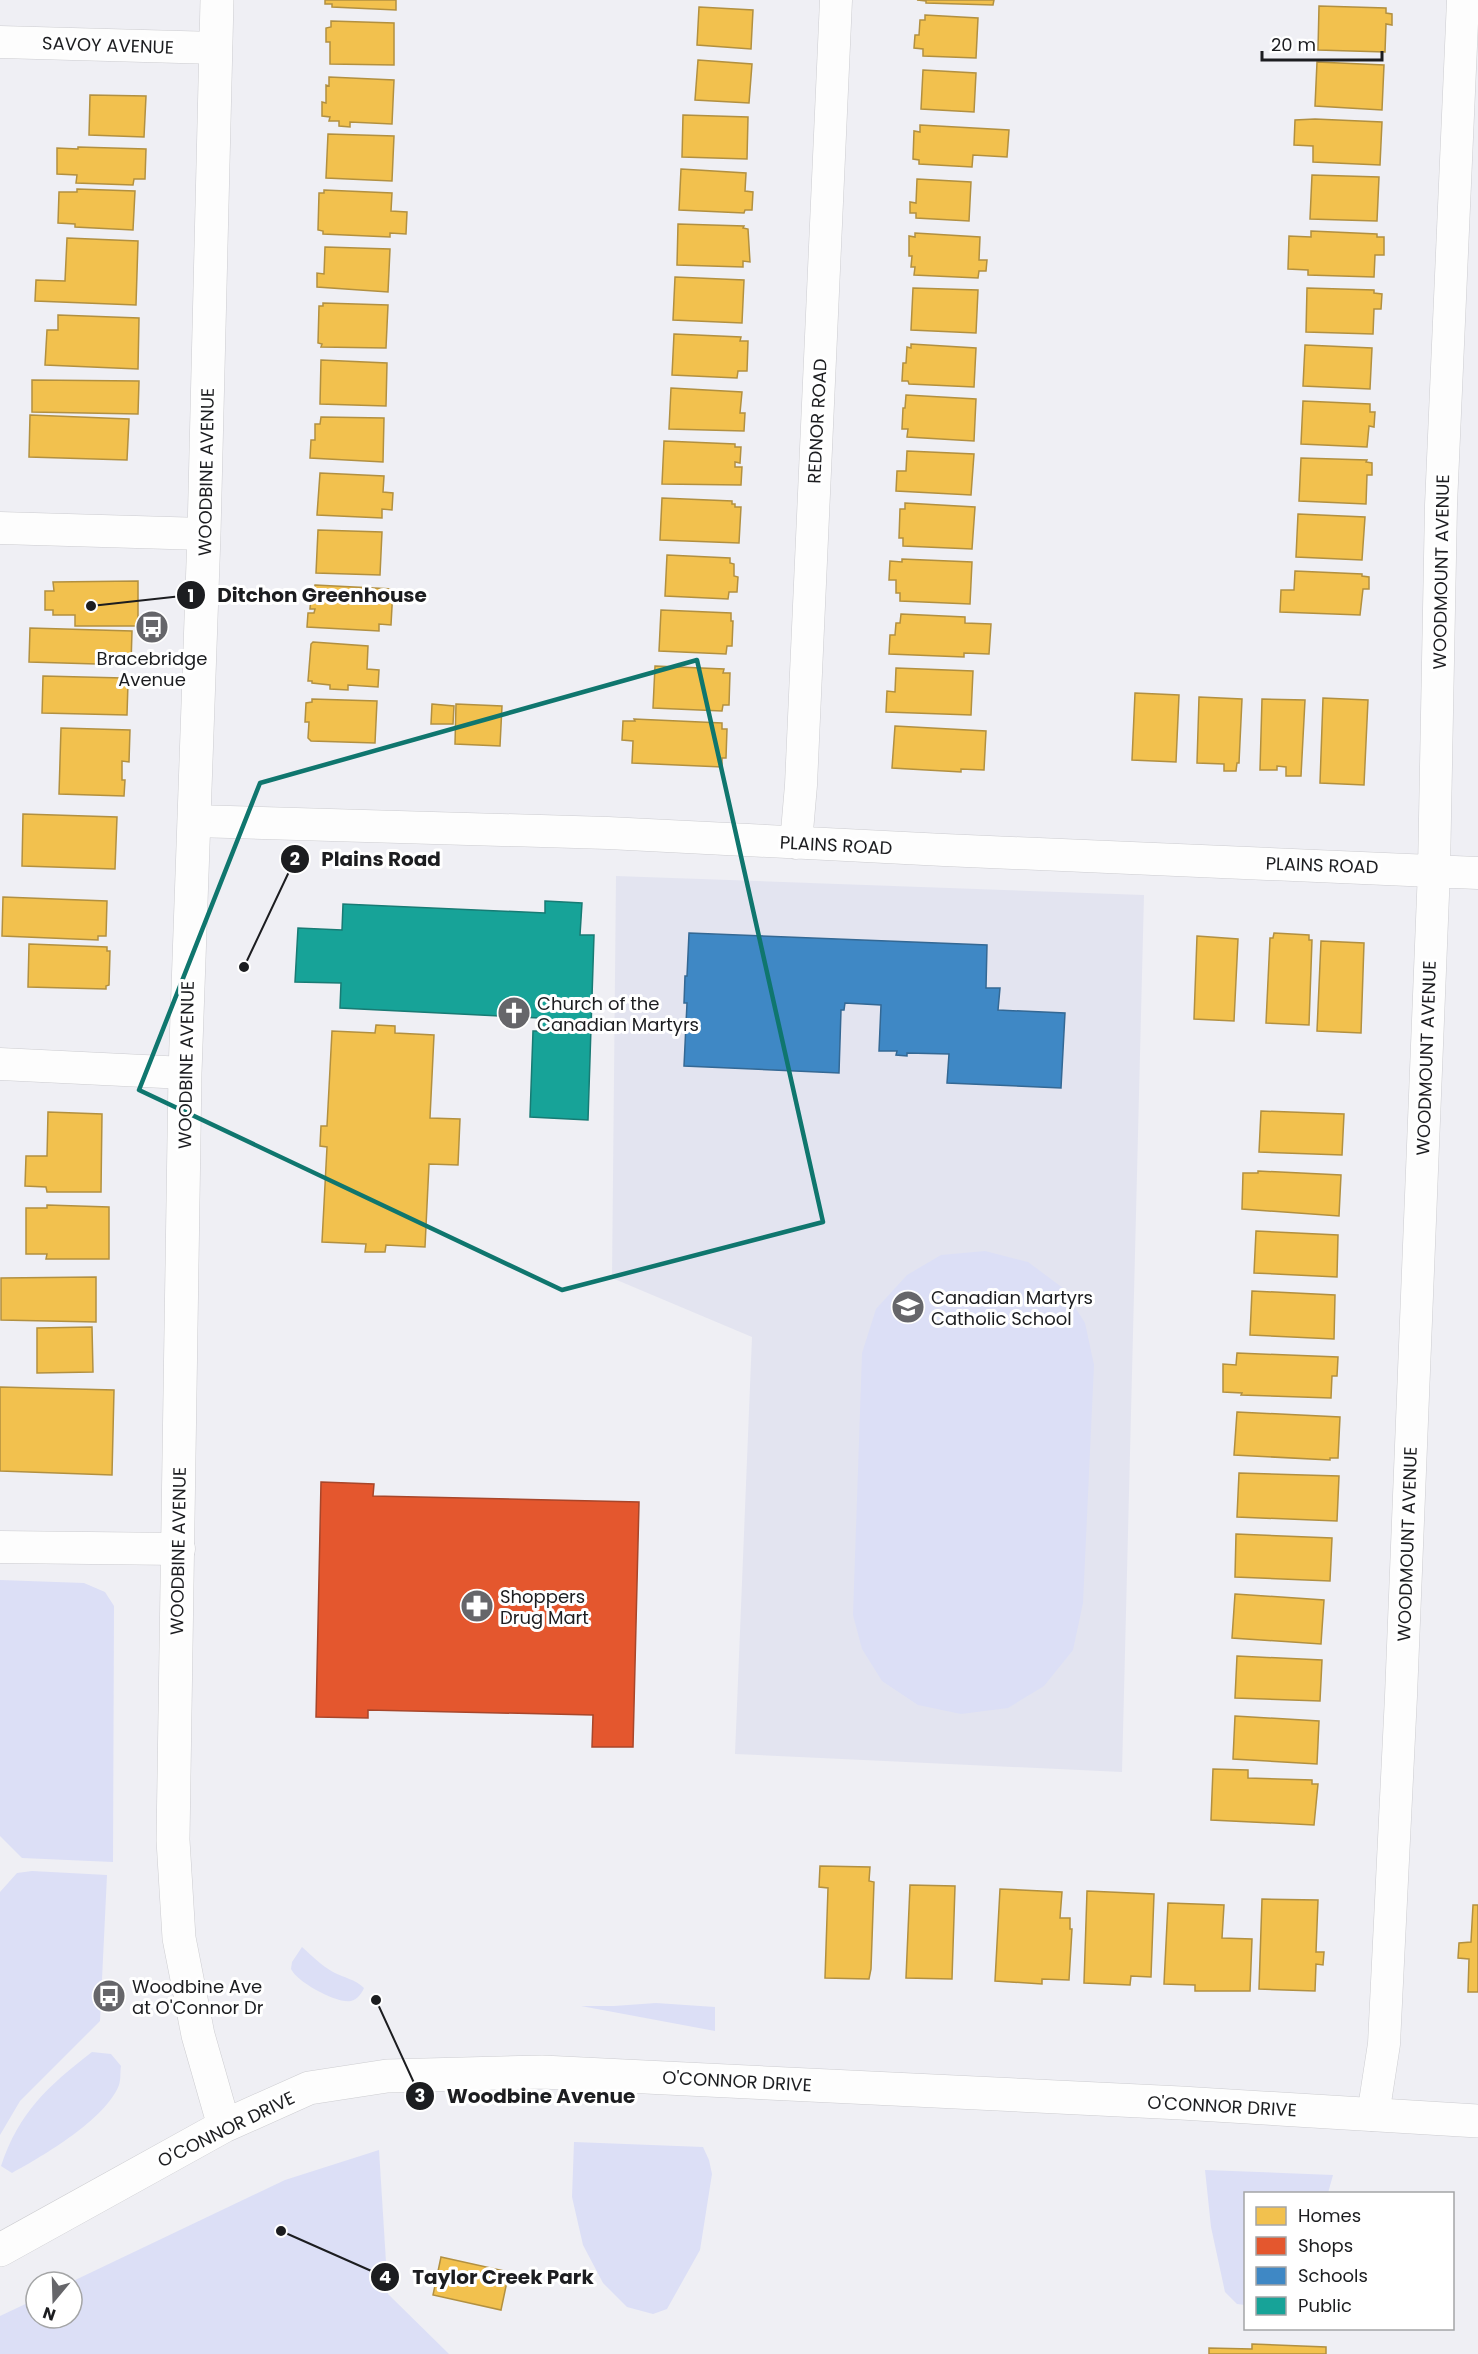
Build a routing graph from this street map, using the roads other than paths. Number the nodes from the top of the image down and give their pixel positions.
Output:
1 (217, 0) edge
2 (836, 0) edge
3 (1463, 0) edge
4 (0, 42) edge
5 (216, 48) junction
6 (0, 528) edge
7 (204, 534) junction
8 (194, 821) junction
9 (796, 843) junction
10 (1434, 870) junction
11 (1478, 873) edge
12 (0, 1064) edge
13 (185, 1072) junction
14 (0, 1547) edge
15 (179, 1549) junction
16 (1373, 2115) junction
17 (1478, 2121) edge
18 (224, 2126) junction
19 (0, 2250) edge

1 - 5 main road, WOODBINE AVENUE
2 - 9 street, REDNOR ROAD
3 - 10 street, WOODMOUNT AVENUE
4 - 5 street, SAVOY AVENUE
5 - 7 main road, WOODBINE AVENUE
6 - 7 street
7 - 8 main road, WOODBINE AVENUE
8 - 9 street, PLAINS ROAD
8 - 13 main road, WOODBINE AVENUE
9 - 10 street, PLAINS ROAD
10 - 11 street, PLAINS ROAD
10 - 16 street, WOODMOUNT AVENUE
12 - 13 street
13 - 15 main road, WOODBINE AVENUE
14 - 15 street
15 - 18 main road, WOODBINE AVENUE
16 - 17 main road, O'CONNOR DRIVE
16 - 18 main road, O'CONNOR DRIVE
18 - 19 main road, O'CONNOR DRIVE

